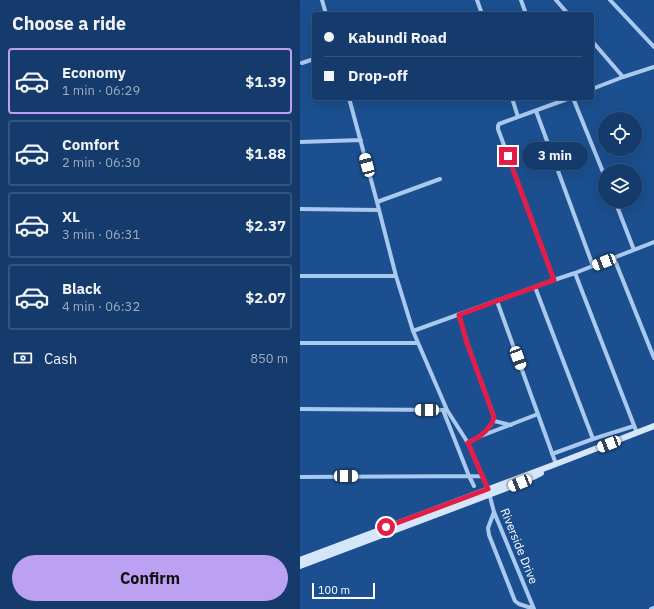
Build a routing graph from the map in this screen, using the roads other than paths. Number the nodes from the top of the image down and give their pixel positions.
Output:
1 (322, 0) edge
2 (477, 0) edge
3 (521, 0) edge
4 (556, 0) edge
5 (610, 0) edge
6 (325, 12) edge
7 (481, 12) edge
8 (525, 12) edge
9 (566, 12) edge
10 (594, 43) edge
11 (654, 48) edge
12 (312, 60) edge
13 (302, 63) dead end
14 (654, 67) edge
15 (623, 77) junction
16 (594, 88) edge
17 (350, 100) edge
18 (513, 100) edge
19 (557, 100) edge
20 (572, 100) edge
21 (536, 111) junction
22 (518, 117) junction
23 (361, 140) junction
24 (300, 142) edge
25 (599, 164) edge
26 (440, 179) dead end
27 (377, 202) junction
28 (618, 208) edge
29 (300, 209) edge
30 (379, 210) junction
31 (654, 243) edge
32 (634, 250) junction
33 (614, 258) junction
34 (593, 266) junction
35 (574, 273) junction
36 (300, 276) edge
37 (396, 276) junction
38 (554, 280) junction
39 (535, 287) junction
40 (497, 301) junction
41 (459, 315) junction
42 (413, 331) junction
43 (300, 343) edge
44 (418, 343) junction
45 (654, 358) edge
46 (300, 410) edge
47 (445, 410) junction
48 (538, 414) junction
49 (494, 420) junction
50 (511, 425) junction
51 (634, 426) junction
52 (654, 426) edge
53 (637, 433) junction
54 (479, 437) junction
55 (593, 439) junction
56 (468, 443) junction
57 (552, 454) junction
58 (556, 464) junction
59 (469, 476) junction
60 (482, 476) junction
61 (300, 477) edge
62 (474, 486) dead end
63 (489, 492) junction
64 (494, 512) junction
65 (343, 546) junction
66 (300, 560) edge
67 (300, 566) edge
68 (654, 608) edge
69 (534, 609) edge
70 (651, 609) edge

1 - 6 street
2 - 7 street
3 - 8 street
4 - 9 street
5 - 11 street
10 - 15 street
12 - 13 street
14 - 15 street
15 - 16 street
17 - 23 street
18 - 22 street
19 - 21 street
20 - 25 street
21 - 22 street
21 - 34 street
22 - 38 street
23 - 24 street
23 - 27 street
26 - 27 street
27 - 30 street
28 - 32 street
29 - 30 street
30 - 37 street
31 - 32 street
32 - 33 street
33 - 34 street
33 - 45 street
34 - 35 street
35 - 38 street
35 - 51 street
36 - 37 street
37 - 42 street
38 - 39 street
39 - 40 street
39 - 55 street
40 - 41 street
40 - 48 street
41 - 42 street
41 - 49 street
42 - 44 street
43 - 44 street
44 - 47 street
46 - 47 street
47 - 56 street, Riverside Drive
47 - 59 street
48 - 50 street
48 - 57 street
49 - 50 street
49 - 54 street
50 - 54 street
51 - 53 street
51 - 55 street
52 - 53 street
53 - 58 street
54 - 56 street
55 - 57 street
56 - 60 street, Riverside Drive
57 - 58 street
58 - 63 street
59 - 60 street
59 - 61 street
59 - 62 street
60 - 63 street, Riverside Drive
63 - 64 street, Riverside Drive
63 - 65 street
64 - 69 street, Riverside Drive
64 - 69 street
65 - 66 street
65 - 67 street
68 - 70 street

